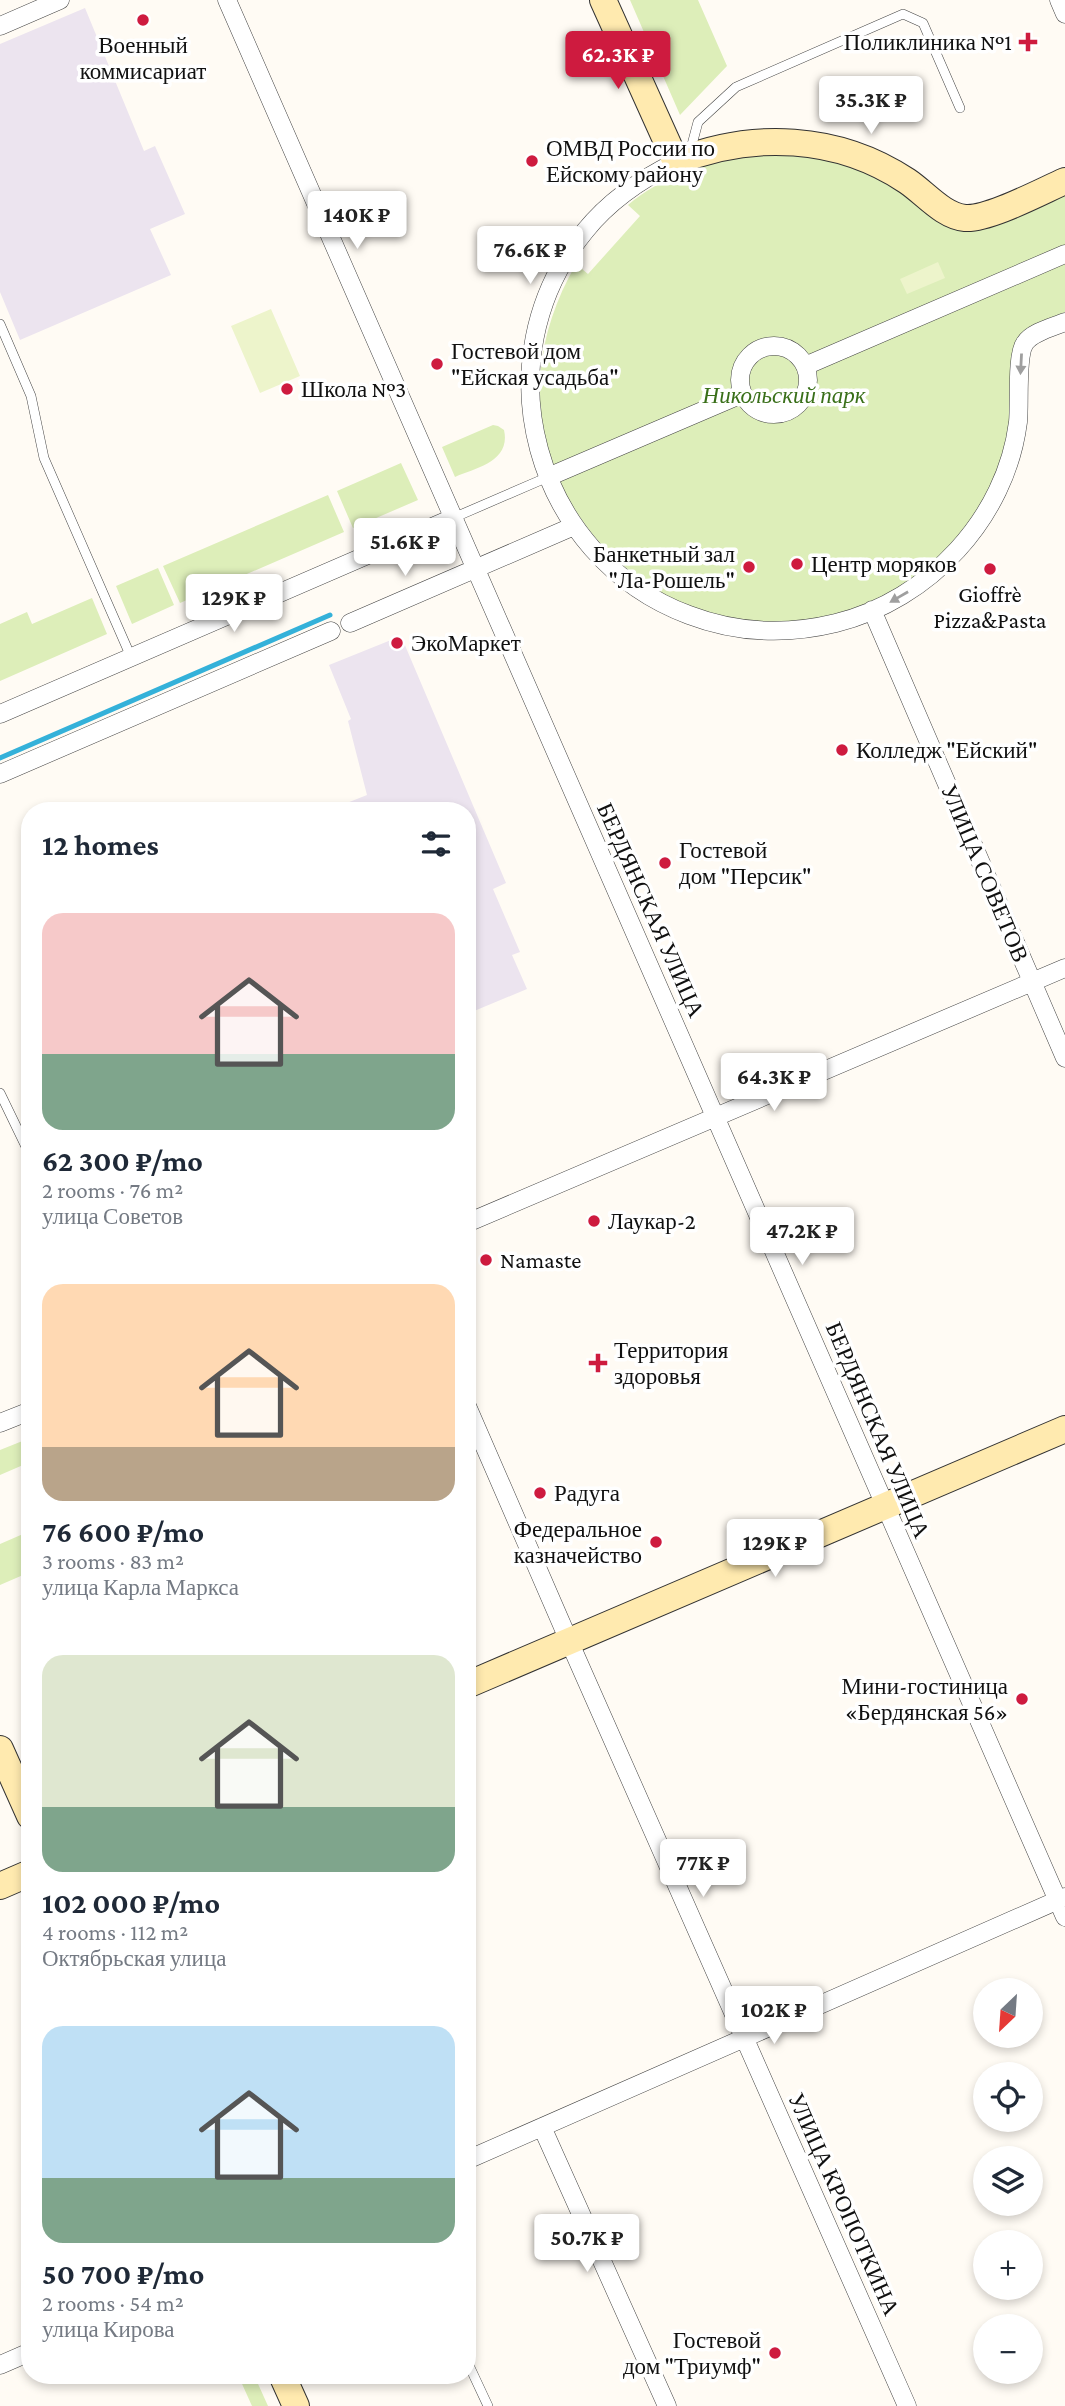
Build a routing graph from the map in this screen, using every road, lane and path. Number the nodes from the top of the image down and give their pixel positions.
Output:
1 (60, 0) edge
2 (227, 0) edge
3 (603, 0) edge
4 (1059, 0) edge
5 (1065, 14) edge
6 (0, 26) edge
7 (960, 108) dead end
8 (683, 159) junction
9 (1065, 181) edge
10 (1065, 254) edge
11 (1065, 322) edge
12 (0, 324) edge
13 (805, 366) junction
14 (742, 394) junction
15 (548, 477) junction
16 (453, 518) junction
17 (574, 526) junction
18 (475, 569) junction
19 (872, 610) junction
20 (350, 623) dead end
21 (331, 631) dead end
22 (131, 657) junction
23 (0, 714) edge
24 (0, 774) edge
25 (1065, 968) edge
26 (1032, 982) junction
27 (1065, 1058) edge
28 (0, 1093) edge
29 (716, 1117) junction
30 (21, 1136) edge
31 (476, 1219) edge
32 (21, 1415) edge
33 (0, 1423) edge
34 (476, 1427) edge
35 (1065, 1429) edge
36 (885, 1506) junction
37 (569, 1642) junction
38 (476, 1681) edge
39 (0, 1749) edge
40 (21, 1795) edge
41 (21, 1877) edge
42 (0, 1886) edge
43 (1061, 1899) edge
44 (1065, 1917) edge
45 (744, 2038) junction
46 (542, 2127) junction
47 (476, 2156) edge
48 (21, 2356) edge
49 (0, 2365) edge
50 (476, 2380) edge
51 (286, 2384) edge
52 (296, 2406) edge
53 (488, 2406) edge
54 (667, 2406) edge
55 (907, 2406) edge

1 - 6 street
2 - 16 street, БЕРДЯНСКАЯ УЛИЦА
3 - 8 street
4 - 5 street
7 - 8 lane
8 - 9 street
8 - 15 street
10 - 13 street
11 -> 19 street
12 - 22 lane
13 - 14 street
13 - 14 street
14 - 15 street
15 - 16 lane
15 - 17 street
16 - 18 street, БЕРДЯНСКАЯ УЛИЦА
16 - 22 street
17 - 18 street
17 - 19 street
18 - 20 street
18 - 29 street, БЕРДЯНСКАЯ УЛИЦА
19 - 26 street, УЛИЦА СОВЕТОВ
21 - 24 street
22 - 23 street
25 - 26 street
26 - 27 street, УЛИЦА СОВЕТОВ
26 - 29 street
28 - 30 lane
29 - 31 street
29 - 36 street, БЕРДЯНСКАЯ УЛИЦА
32 - 33 street
34 - 37 street, УЛИЦА КРОПОТКИНА
35 - 36 street
36 - 37 street
36 - 43 street, БЕРДЯНСКАЯ УЛИЦА
37 - 38 street
37 - 45 street, УЛИЦА КРОПОТКИНА
39 - 40 street
41 - 42 street
43 - 44 street, БЕРДЯНСКАЯ УЛИЦА
43 - 45 street
45 - 46 street
45 - 55 street, УЛИЦА КРОПОТКИНА
46 - 47 street
46 - 54 street
48 - 49 street
50 - 53 lane
51 - 52 street

